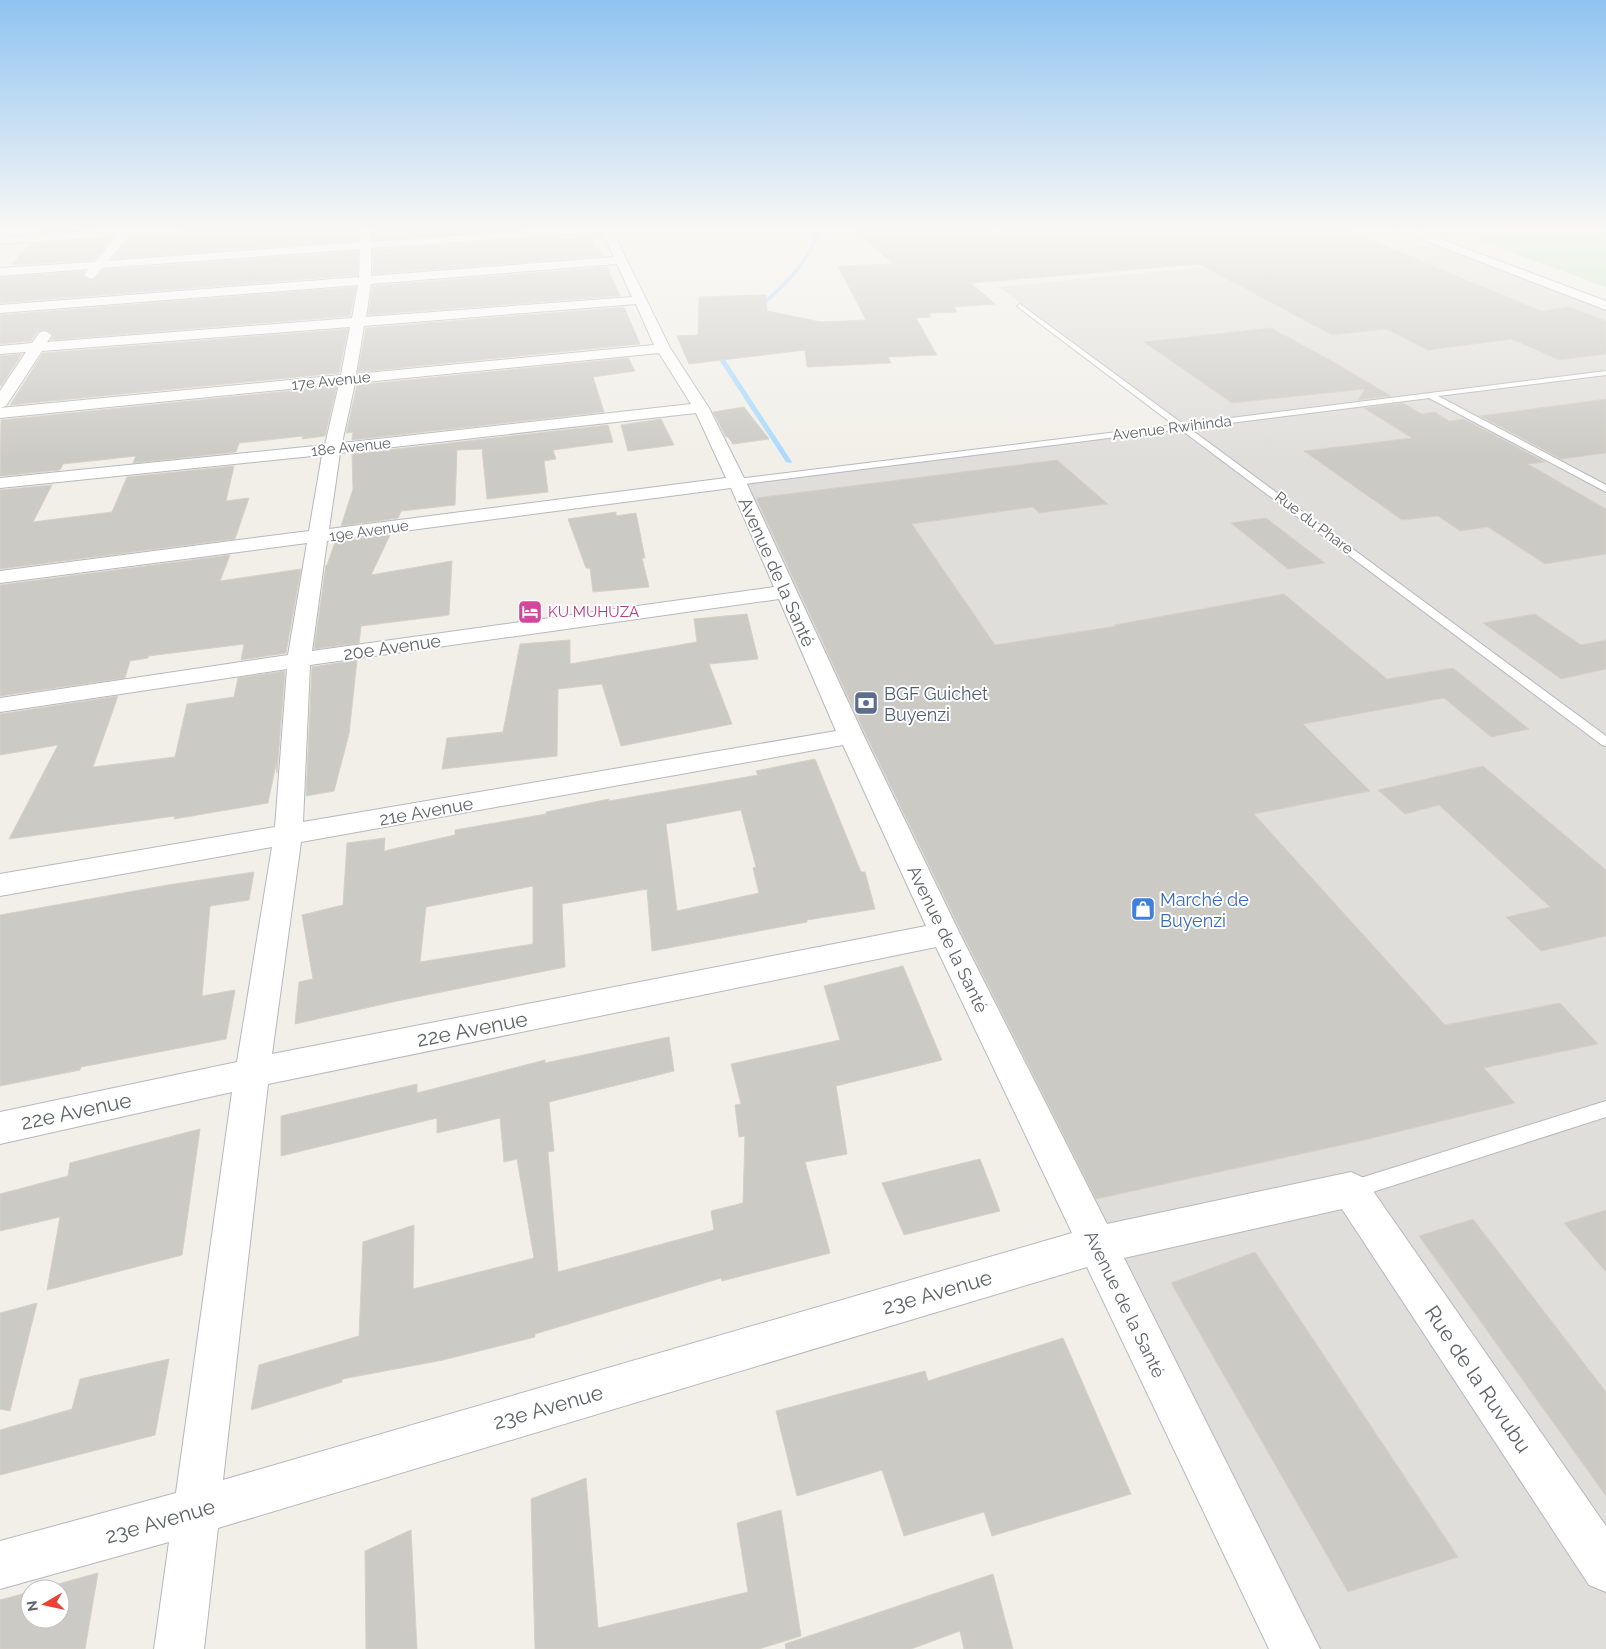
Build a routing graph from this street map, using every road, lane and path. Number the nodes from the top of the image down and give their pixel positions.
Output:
1 (56, 305) edge
2 (68, 305) edge
3 (361, 305) edge
4 (577, 305) edge
5 (643, 305) edge
6 (1020, 306) dead end
7 (0, 309) edge
8 (358, 322) junction
9 (36, 347) junction
10 (662, 348) junction
11 (0, 350) edge
12 (1606, 373) edge
13 (348, 379) junction
14 (1430, 395) junction
15 (701, 408) junction
16 (1, 411) edge
17 (1185, 426) junction
18 (332, 449) junction
19 (737, 482) junction
20 (0, 483) edge
21 (1606, 489) edge
22 (319, 538) junction
23 (0, 577) edge
24 (785, 592) junction
25 (299, 660) junction
26 (0, 705) edge
27 (851, 736) junction
28 (1606, 742) edge
29 (288, 835) junction
30 (0, 885) edge
31 (945, 934) junction
32 (252, 1072) junction
33 (1606, 1109) edge
34 (0, 1128) edge
35 (1350, 1190) junction
36 (1096, 1245) junction
37 (196, 1511) junction
38 (0, 1565) edge
39 (1606, 1568) edge
40 (179, 1649) edge
41 (1295, 1649) edge

1 - 7 street
2 - 9 street
3 - 8 street
4 - 8 street
5 - 10 street, Avenue de la Santé
6 - 17 lane, Rue du Phare
8 - 9 street
8 - 13 street
9 - 11 street
9 - 16 street
10 - 13 street, 17e Avenue
10 - 15 street, Avenue de la Santé
12 - 14 lane, Avenue Rwihinda
13 - 16 street, 17e Avenue
13 - 18 street
14 - 17 lane, Avenue Rwihinda
14 - 21 lane
15 - 18 street, 18e Avenue
15 - 19 street, Avenue de la Santé
17 - 19 lane, Avenue Rwihinda
17 - 28 lane, Rue du Phare
18 - 20 street, 18e Avenue
18 - 22 street
19 - 22 street, 19e Avenue
19 - 24 street, Avenue de la Santé
22 - 23 street, 19e Avenue
22 - 25 street
24 - 25 street, 20e Avenue
24 - 27 street, Avenue de la Santé
25 - 26 street, 20e Avenue
25 - 29 street
27 - 29 street, 21e Avenue
27 - 31 street, Avenue de la Santé
29 - 30 street, 21e Avenue
29 - 32 street
31 - 32 street, 22e Avenue
31 - 36 street, Avenue de la Santé
32 - 34 street, 22e Avenue
32 - 37 street
33 - 35 lane
35 - 36 street, 23e Avenue
35 - 39 street, Rue de la Ruvubu
36 - 37 street, 23e Avenue
36 - 41 street, Avenue de la Santé
37 - 38 street, 23e Avenue
37 - 40 street

